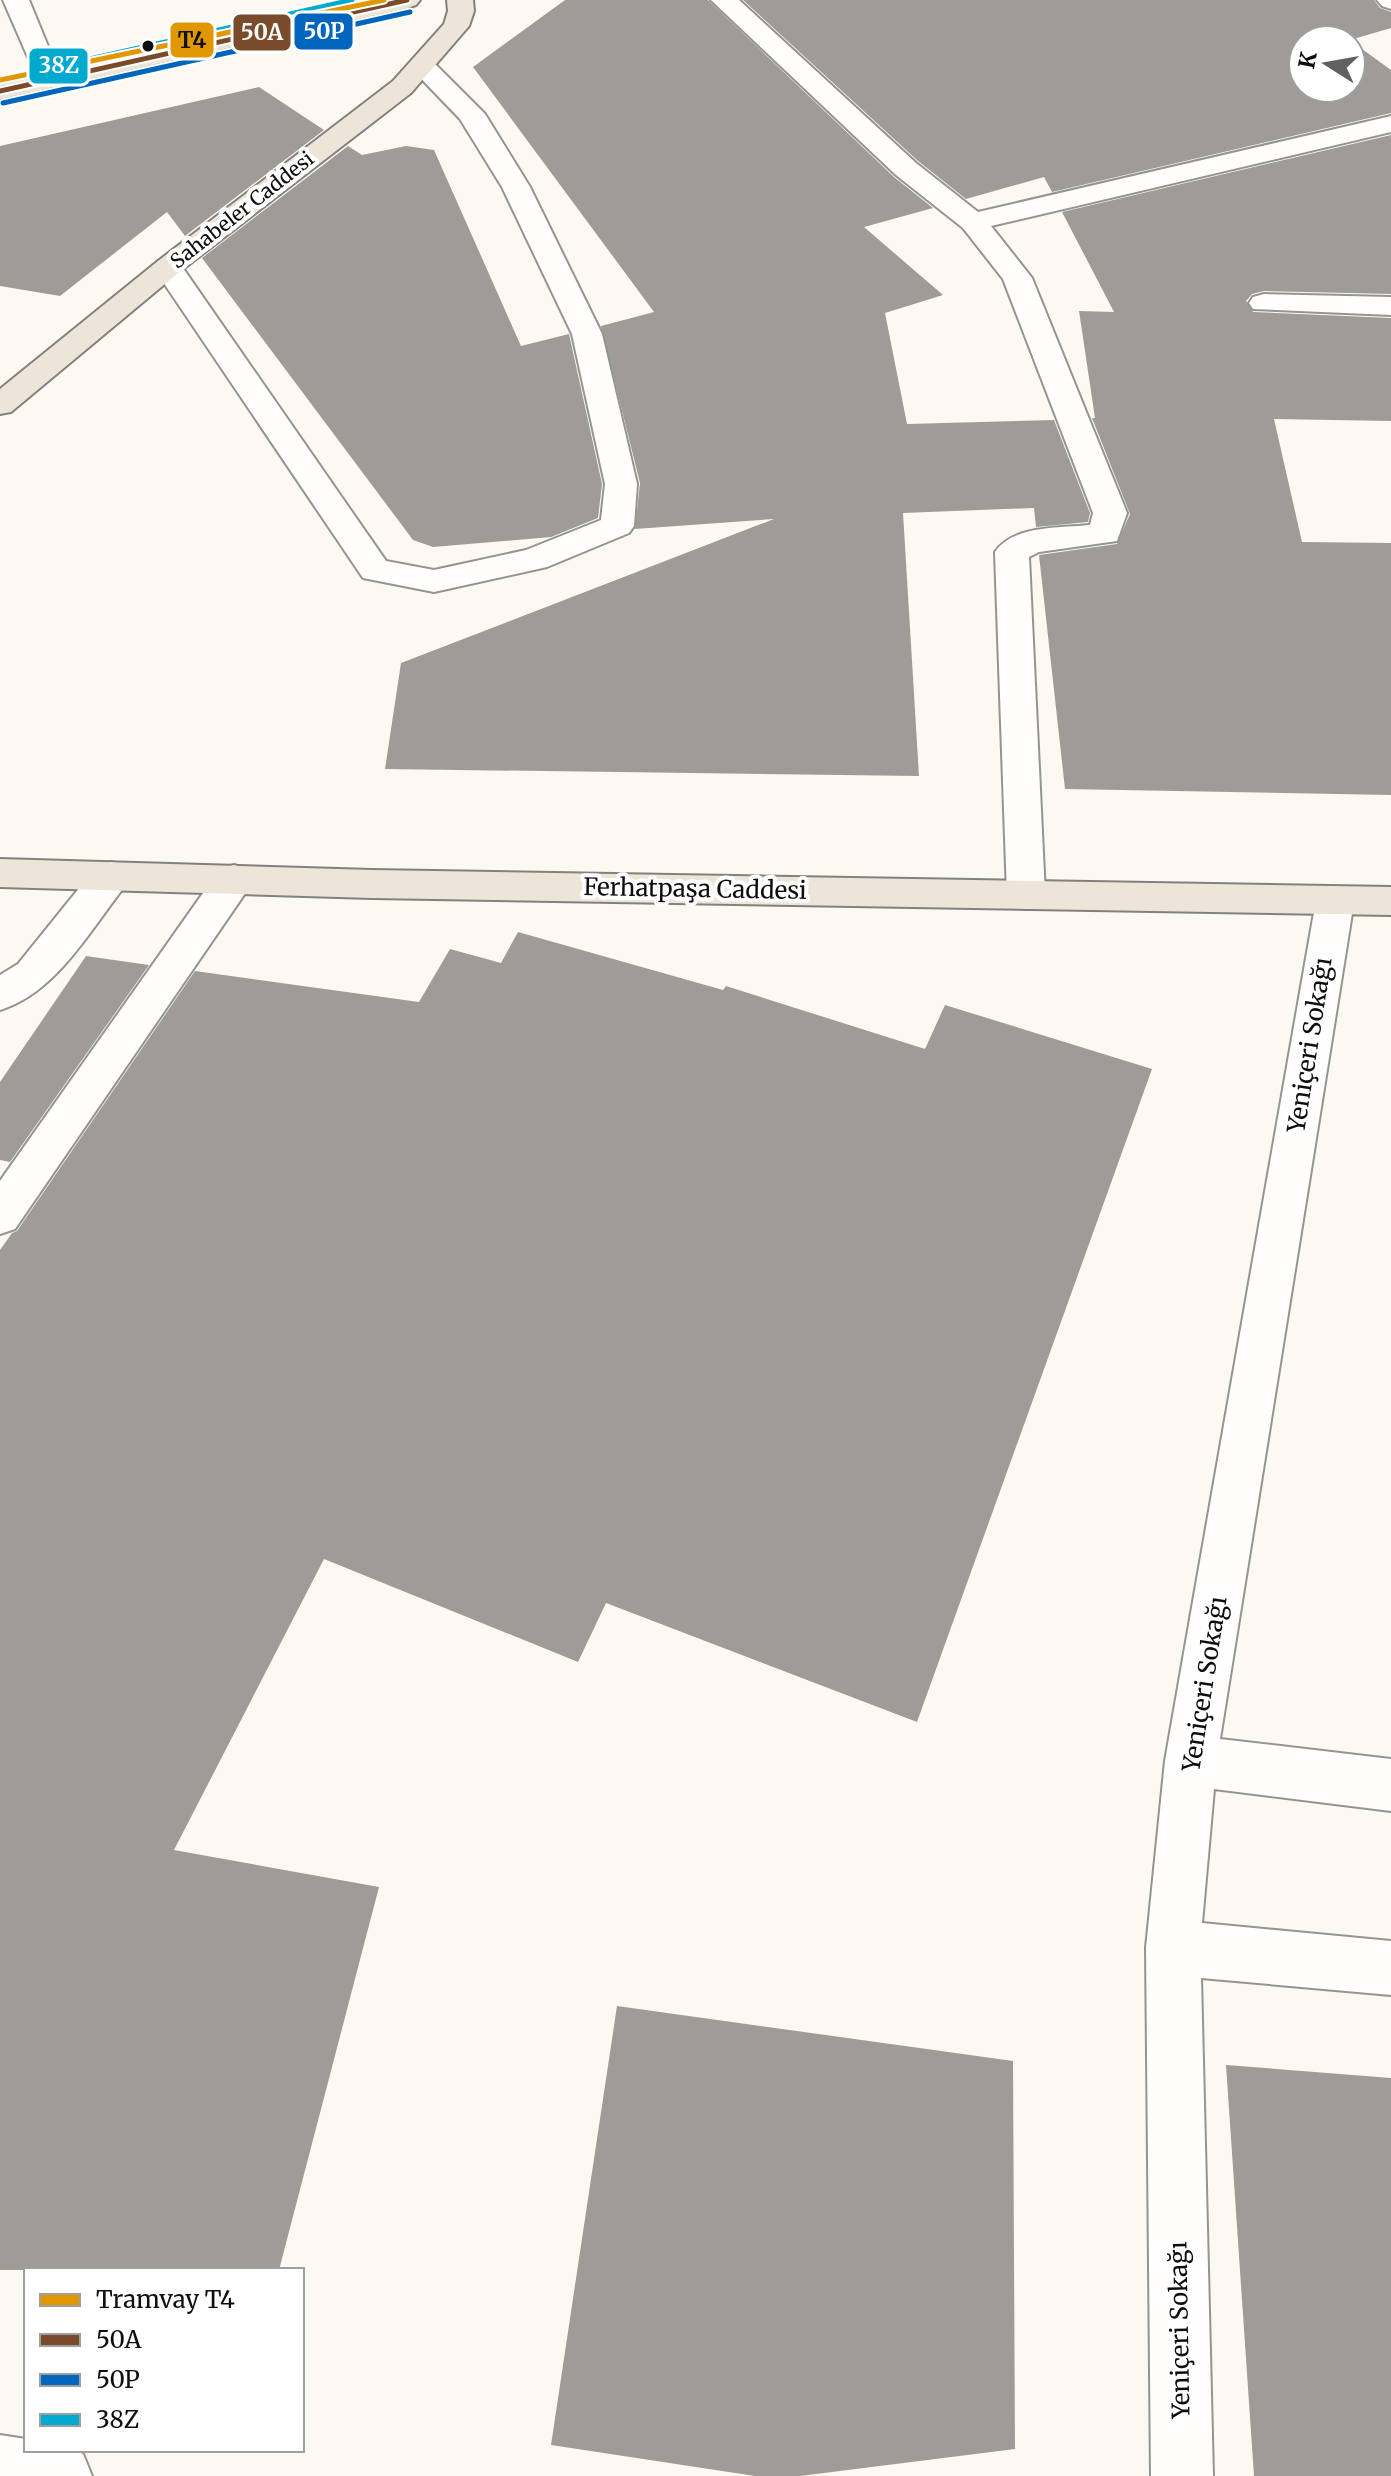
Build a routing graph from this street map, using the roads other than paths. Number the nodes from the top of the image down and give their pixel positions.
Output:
1 (293, 0) edge
2 (407, 0) edge
3 (460, 0) edge
4 (724, 0) edge
5 (24, 1) edge
6 (39, 56) junction
7 (0, 65) edge
8 (422, 66) junction
9 (0, 91) edge
10 (1391, 124) edge
11 (973, 222) junction
12 (168, 267) junction
13 (1264, 303) dead end
14 (1391, 306) edge
15 (0, 405) edge
16 (0, 873) edge
17 (111, 876) junction
18 (234, 879) junction
19 (1026, 895) junction
20 (1335, 901) junction
21 (1391, 901) edge
22 (0, 995) edge
23 (0, 1216) edge
24 (1191, 1761) junction
25 (1391, 1785) edge
26 (1173, 1948) junction
27 (1391, 1968) edge
28 (0, 2466) edge
29 (61, 2476) edge
30 (1182, 2476) edge

1 - 6 main road
2 - 9 main road
3 - 8 main road, Sahabeler Caddesi
4 - 11 street
5 - 6 street
6 - 7 main road
8 - 12 main road, Sahabeler Caddesi
8 - 12 street
10 - 11 street
11 - 19 street
12 - 15 main road, Sahabeler Caddesi
13 - 14 street
16 - 17 main road, Ferhatpaşa Caddesi
17 - 18 main road, Ferhatpaşa Caddesi
17 - 22 street
18 - 19 main road, Ferhatpaşa Caddesi
18 - 23 street
19 - 20 main road, Ferhatpaşa Caddesi
20 - 21 main road, Ferhatpaşa Caddesi
20 - 24 street, Yeniçeri Sokağı
24 - 25 street
24 - 26 street, Yeniçeri Sokağı
26 - 27 street
26 - 30 street, Yeniçeri Sokağı
28 - 29 street

